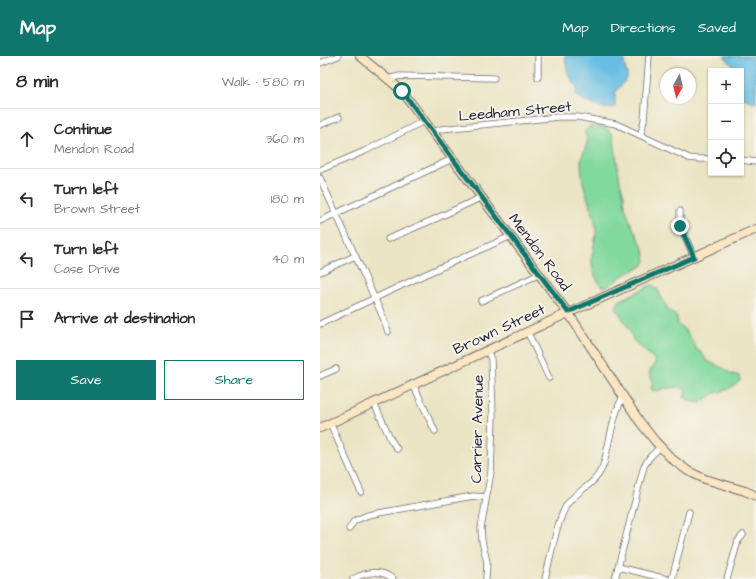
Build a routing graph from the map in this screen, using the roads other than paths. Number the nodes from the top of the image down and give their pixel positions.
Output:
1 (338, 56) edge
2 (360, 56) edge
3 (538, 56) edge
4 (649, 56) edge
5 (320, 63) edge
6 (538, 77) dead end
7 (494, 78) dead end
8 (388, 79) junction
9 (339, 117) dead end
10 (424, 121) junction
11 (320, 125) edge
12 (433, 132) junction
13 (641, 134) junction
14 (452, 159) junction
15 (708, 159) edge
16 (744, 160) edge
17 (756, 162) edge
18 (320, 170) edge
19 (320, 178) edge
20 (482, 197) junction
21 (680, 210) dead end
22 (335, 214) junction
23 (320, 221) edge
24 (756, 229) edge
25 (511, 236) junction
26 (388, 239) dead end
27 (355, 256) junction
28 (694, 257) junction
29 (320, 272) edge
30 (540, 274) junction
31 (375, 299) junction
32 (481, 301) dead end
33 (568, 312) junction
34 (320, 324) edge
35 (527, 331) junction
36 (388, 332) dead end
37 (487, 350) junction
38 (336, 369) dead end
39 (320, 376) edge
40 (549, 378) dead end
41 (413, 384) junction
42 (624, 396) junction
43 (374, 403) junction
44 (330, 423) junction
45 (320, 428) edge
46 (435, 431) dead end
47 (660, 447) junction
48 (396, 449) dead end
49 (361, 492) dead end
50 (756, 496) edge
51 (486, 497) junction
52 (689, 512) dead end
53 (348, 529) dead end
54 (744, 535) dead end
55 (618, 567) junction
56 (353, 579) edge
57 (393, 579) edge
58 (486, 579) edge
59 (546, 579) edge
60 (615, 579) edge
61 (667, 579) edge
62 (672, 579) edge
63 (727, 579) edge

1 - 5 street
2 - 8 street, Mendon Road
3 - 6 street
4 - 13 street
7 - 8 street
8 - 10 street, Mendon Road
9 - 11 street
10 - 12 street, Mendon Road
10 - 18 street
12 - 13 street, Leedham Street
12 - 14 street, Mendon Road
13 - 15 street, Leedham Street
14 - 20 street, Mendon Road
14 - 22 street
16 - 17 street
19 - 22 street
20 - 25 street, Mendon Road
20 - 26 street
21 - 28 street
22 - 23 street
22 - 27 street
24 - 28 street, Brown Street
25 - 30 street, Mendon Road
25 - 31 street
27 - 29 street
27 - 31 street
28 - 33 street, Brown Street
30 - 32 street
30 - 33 street, Mendon Road
31 - 34 street
31 - 36 street
33 - 35 street, Brown Street
33 - 42 street, Mendon Road
35 - 37 street, Brown Street
35 - 40 street
37 - 41 street, Brown Street
37 - 51 street, Carrier Avenue
38 - 39 street
41 - 43 street, Brown Street
41 - 46 street
42 - 47 street, Mendon Road
42 - 59 street
43 - 44 street, Brown Street
43 - 48 street
44 - 45 street, Brown Street
44 - 49 street
47 - 50 street, Mendon Road
47 - 55 street
51 - 53 street
51 - 58 street, Carrier Avenue
52 - 62 street
54 - 63 street
55 - 60 street
55 - 61 street
56 - 57 street

